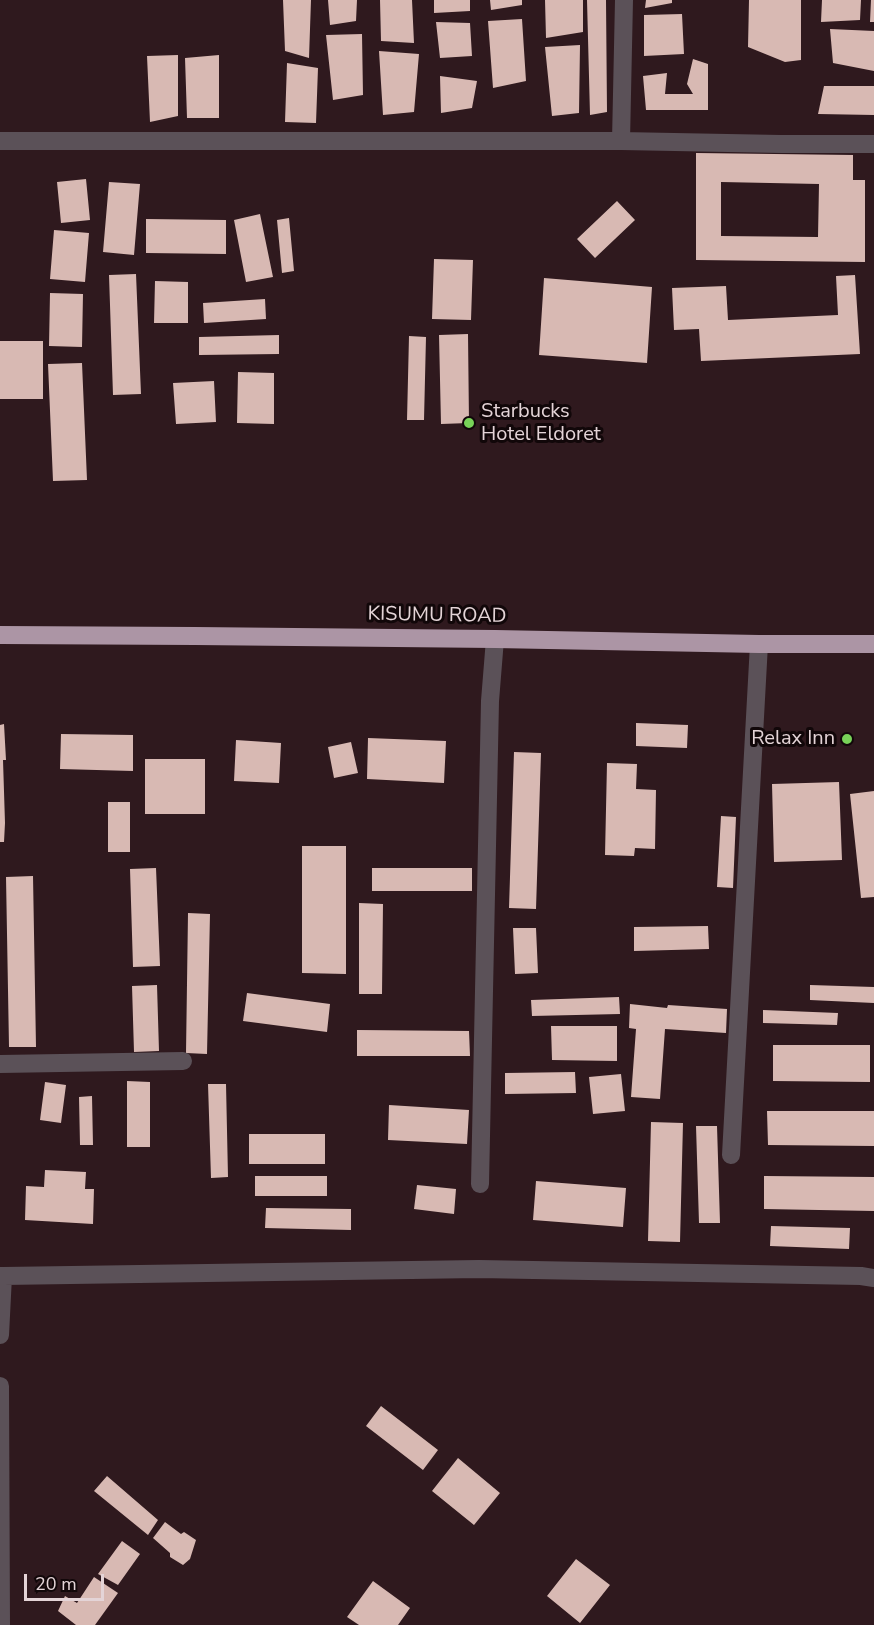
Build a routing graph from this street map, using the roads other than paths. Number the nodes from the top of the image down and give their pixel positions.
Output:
1 (624, 0) edge
2 (0, 141) edge
3 (621, 141) junction
4 (874, 144) edge
5 (0, 635) edge
6 (495, 639) junction
7 (759, 644) junction
8 (874, 644) edge
9 (183, 1061) dead end
10 (0, 1064) edge
11 (731, 1155) dead end
12 (480, 1184) dead end
13 (2, 1276) edge
14 (874, 1278) edge
15 (0, 1335) edge
16 (0, 1386) edge
17 (2, 1625) edge

1 - 3 street
2 - 3 street
3 - 4 street
5 - 6 highway, KISUMU ROAD
6 - 7 highway, KISUMU ROAD
6 - 12 street
7 - 8 highway, KISUMU ROAD
7 - 11 street
9 - 10 street
13 - 14 street
13 - 15 street
16 - 17 street

